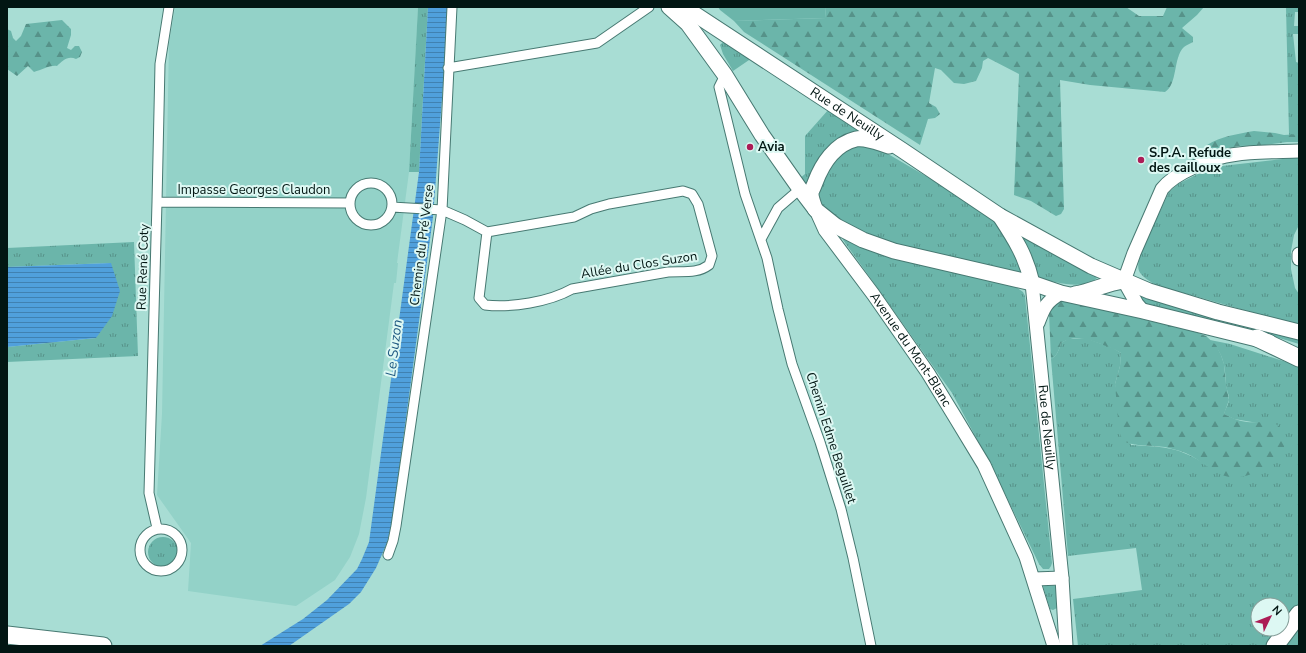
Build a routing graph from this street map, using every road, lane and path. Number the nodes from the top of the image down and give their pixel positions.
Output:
1 (169, 7) edge
2 (452, 7) edge
3 (649, 7) edge
4 (669, 7) edge
5 (689, 9) edge
6 (448, 68) junction
7 (725, 75) junction
8 (902, 150) junction
9 (1299, 151) edge
10 (800, 189) junction
11 (157, 202) junction
12 (350, 203) junction
13 (392, 207) junction
14 (442, 210) junction
15 (816, 210) junction
16 (1000, 216) junction
17 (487, 232) junction
18 (761, 239) junction
19 (1299, 254) edge
20 (1299, 259) edge
21 (1124, 281) junction
22 (1032, 283) junction
23 (1066, 294) junction
24 (1143, 311) junction
25 (1037, 327) junction
26 (1299, 332) edge
27 (1257, 338) junction
28 (1299, 350) edge
29 (1299, 358) edge
30 (157, 528) junction
31 (388, 555) dead end
32 (1062, 578) junction
33 (1034, 579) junction
34 (1299, 614) edge
35 (7, 635) edge
36 (103, 646) edge
37 (871, 646) edge
38 (1054, 646) edge
39 (1066, 646) edge
40 (1275, 646) edge

1 - 11 street, Rue René Coty
2 - 6 street, Chemin du Pré Verse
3 - 6 street
4 - 7 main road
5 - 7 main road
5 - 8 main road, Rue de Neuilly
6 - 14 street, Chemin du Pré Verse
7 - 10 main road, Avenue du Mont-Blanc
7 - 18 street, Chemin Edme Beguillet
8 - 15 main road
8 - 16 main road, Rue de Neuilly
9 - 21 main road
10 - 15 main road, Avenue du Mont-Blanc
10 - 18 street
11 - 12 street, Impasse Georges Claudon
11 - 30 street, Rue René Coty
12 - 13 street
12 - 13 street
13 - 14 street
14 - 17 street
14 - 31 street, Chemin du Pré Verse
15 - 22 main road
15 - 33 main road, Avenue du Mont-Blanc
16 - 21 main road, Rue de Neuilly
16 - 22 main road, Rue de Neuilly
17 - 17 street, Allée du Clos Suzon
18 - 37 street, Chemin Edme Beguillet
19 - 20 main road
21 - 23 main road
21 - 24 main road
21 - 26 main road, Rue de Neuilly
22 - 23 main road
22 - 25 main road, Rue de Neuilly
23 - 24 main road
23 - 25 main road
24 - 27 main road
25 - 32 main road, Rue de Neuilly
27 - 28 main road
27 - 29 highway
30 - 30 street
32 - 33 main road
32 - 39 main road, Rue de Neuilly
33 - 38 main road, Avenue du Mont-Blanc
34 - 40 highway
35 - 36 highway

